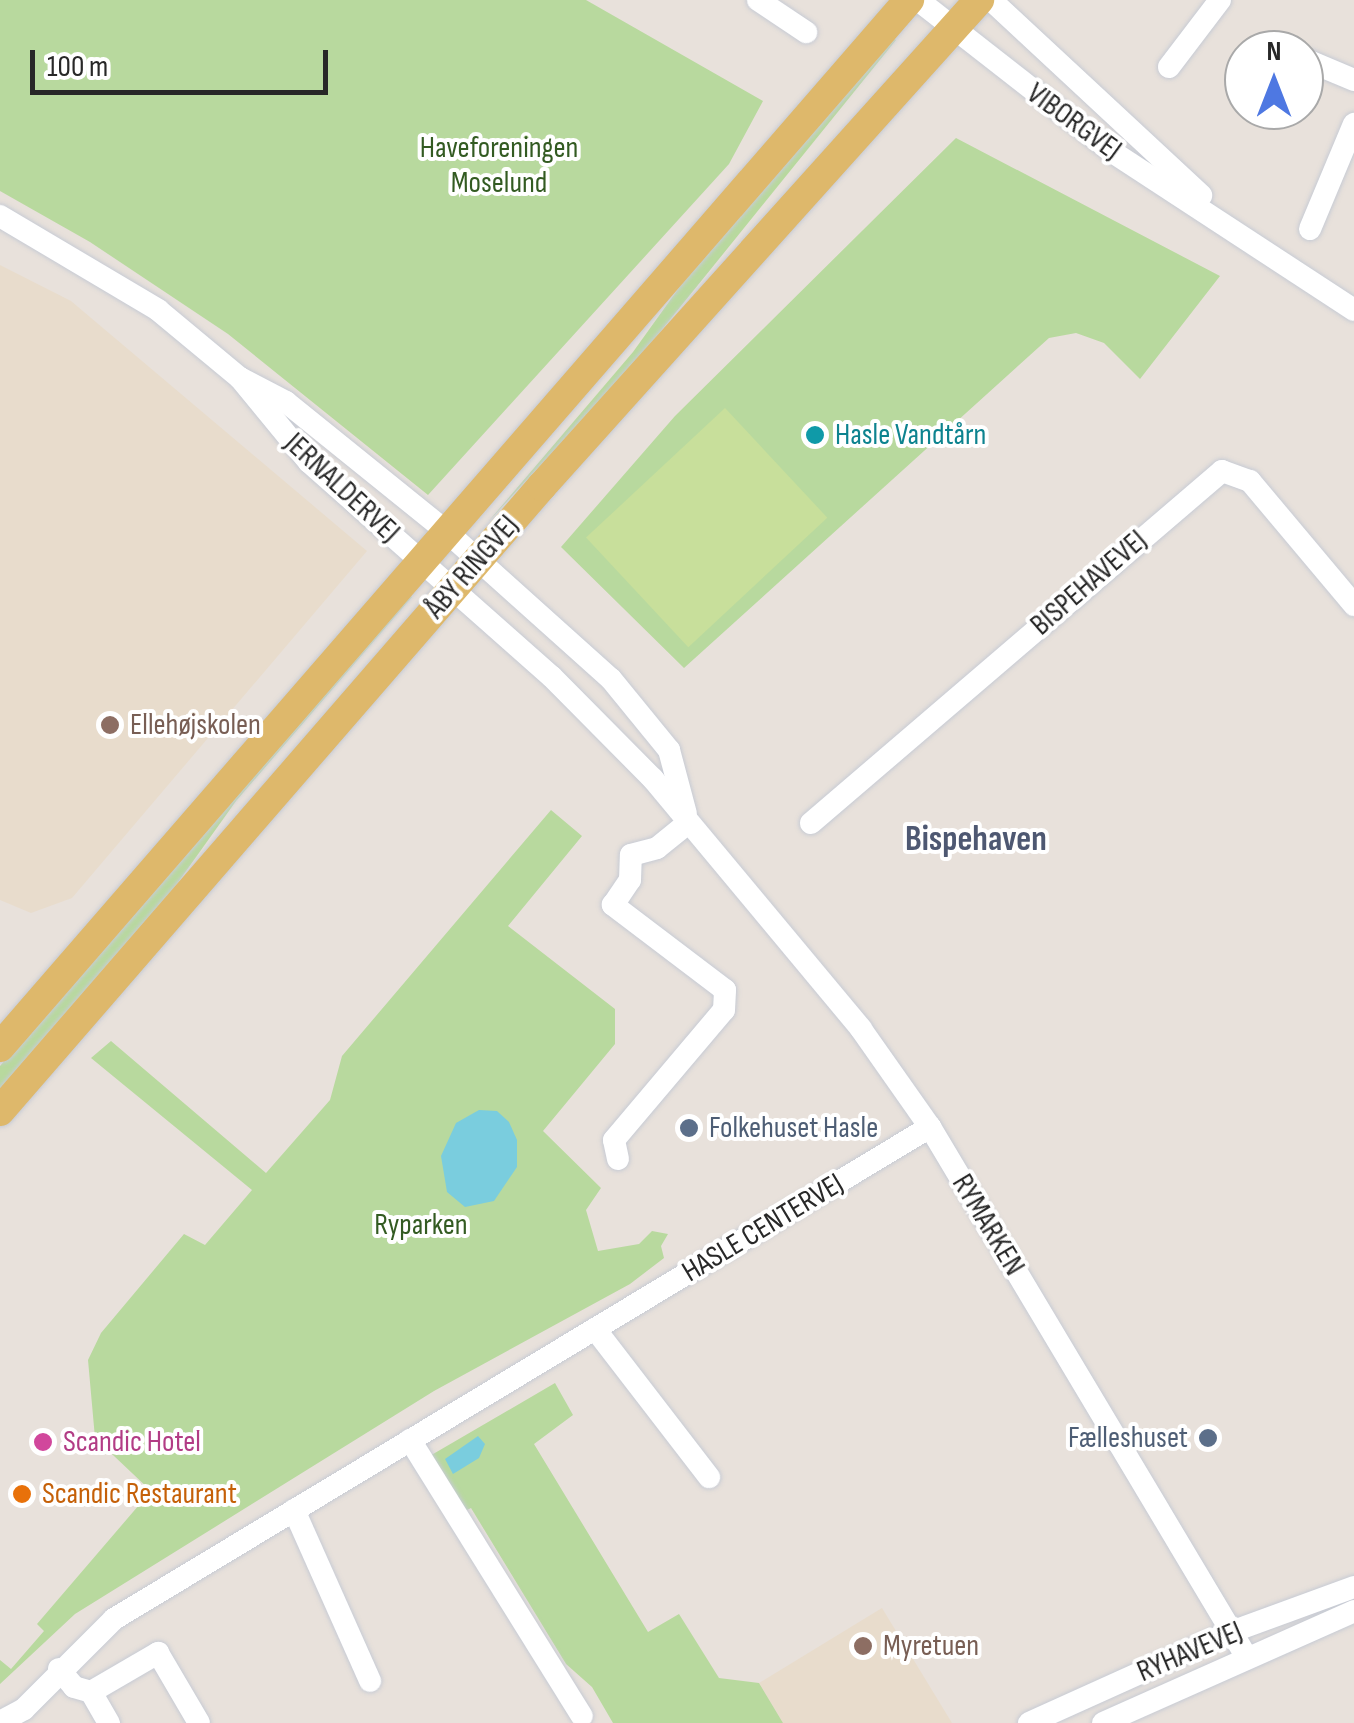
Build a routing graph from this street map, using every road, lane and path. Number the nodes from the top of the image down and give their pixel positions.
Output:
1 (758, 0) edge
2 (909, 0) edge
3 (918, 0) edge
4 (978, 0) edge
5 (991, 0) edge
6 (1220, 0) edge
7 (952, 28) junction
8 (806, 32) dead end
9 (1170, 67) dead end
10 (1324, 67) edge
11 (1354, 80) edge
12 (1354, 124) edge
13 (0, 216) edge
14 (1310, 229) dead end
15 (1240, 230) junction
16 (1354, 310) edge
17 (240, 378) junction
18 (447, 532) junction
19 (478, 560) junction
20 (422, 561) junction
21 (453, 588) junction
22 (1354, 606) edge
23 (688, 823) junction
24 (811, 823) dead end
25 (0, 1046) edge
26 (0, 1111) edge
27 (930, 1127) junction
28 (618, 1159) dead end
29 (595, 1329) junction
30 (410, 1440) junction
31 (709, 1477) dead end
32 (294, 1510) junction
33 (1354, 1588) edge
34 (1354, 1611) edge
35 (1232, 1632) junction
36 (1246, 1656) junction
37 (59, 1668) junction
38 (370, 1680) dead end
39 (91, 1692) junction
40 (582, 1716) dead end
41 (0, 1722) edge
42 (109, 1723) edge
43 (199, 1723) edge
44 (1029, 1723) edge
45 (1103, 1723) edge

1 - 8 street
2 - 18 main road, ÅBY RINGVEJ
3 - 7 street, VIBORGVEJ
4 - 7 main road, ÅBY RINGVEJ
5 - 15 street, VIBORGVEJ
6 - 9 street
7 - 15 street, VIBORGVEJ
7 - 19 main road, ÅBY RINGVEJ
10 - 11 street
12 - 14 street
13 - 17 street, JERNALDERVEJ
15 - 16 street, VIBORGVEJ
17 - 18 street, JERNALDERVEJ
17 - 20 street, JERNALDERVEJ
18 - 19 street, JERNALDERVEJ
18 - 20 main road, ÅBY RINGVEJ
19 - 21 main road, ÅBY RINGVEJ
19 - 23 street, RYMARKEN
20 - 21 street, JERNALDERVEJ
20 - 25 main road, ÅBY RINGVEJ
21 - 23 street, RYMARKEN
21 - 26 main road, ÅBY RINGVEJ
22 - 24 street, BISPEHAVEVEJ
23 - 27 street, RYMARKEN
23 - 28 street
27 - 29 street, HASLE CENTERVEJ
27 - 35 street, RYMARKEN
29 - 30 street, HASLE CENTERVEJ
29 - 31 street
30 - 32 street, HASLE CENTERVEJ
30 - 40 street
32 - 37 street, HASLE CENTERVEJ
32 - 38 street
33 - 35 street, RYHAVEVEJ
34 - 36 street, RYHAVEVEJ
35 - 36 street, RYMARKEN
35 - 44 street, RYHAVEVEJ
36 - 45 street, RYHAVEVEJ
37 - 39 street
37 - 41 street, HASLE CENTERVEJ
39 - 42 street
39 - 43 street

